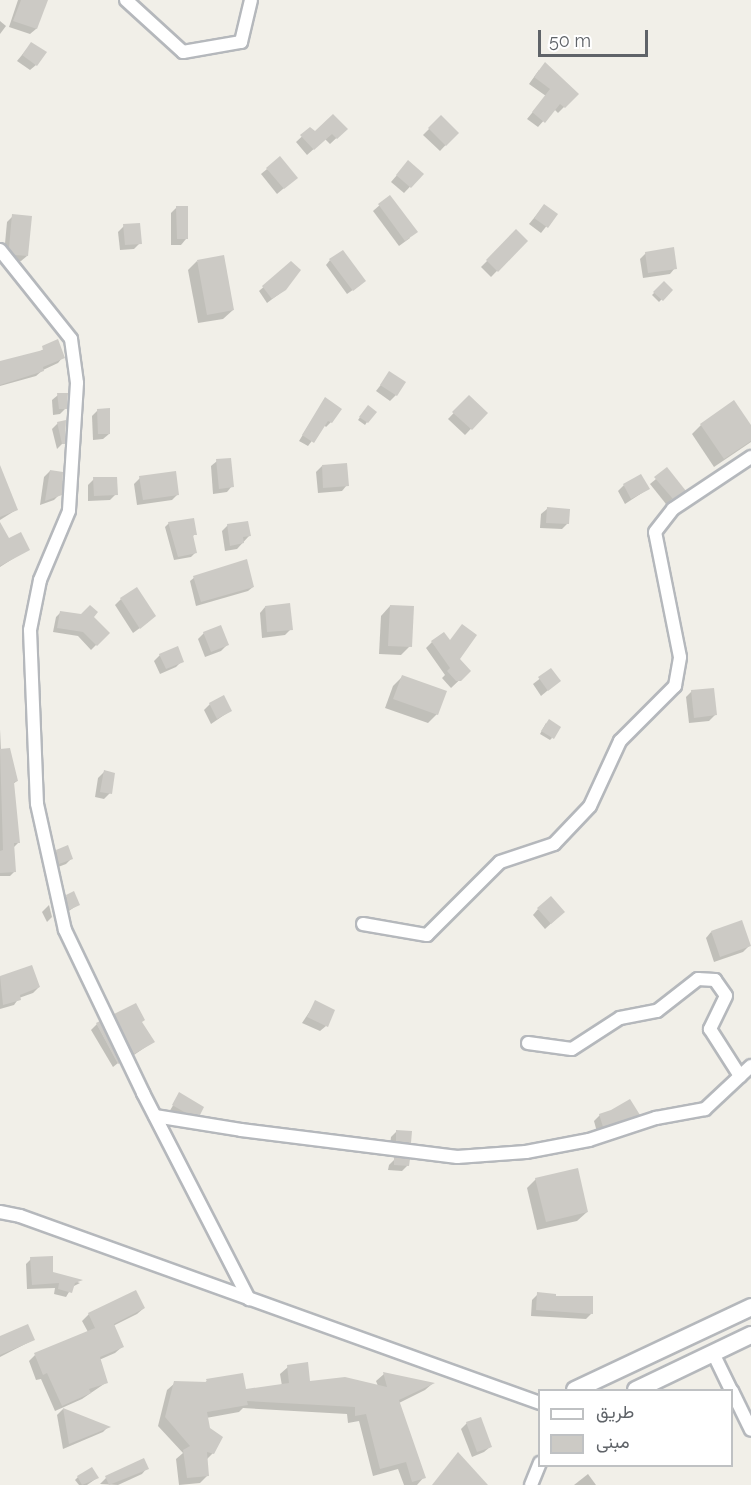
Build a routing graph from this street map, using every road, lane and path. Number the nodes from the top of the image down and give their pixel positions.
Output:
1 (126, 0) edge
2 (251, 0) edge
3 (0, 250) edge
4 (751, 457) edge
5 (363, 924) dead end
6 (528, 1043) dead end
7 (751, 1066) edge
8 (740, 1076) junction
9 (154, 1116) junction
10 (0, 1212) edge
11 (249, 1299) junction
12 (751, 1307) edge
13 (751, 1335) edge
14 (713, 1353) junction
15 (577, 1389) edge
16 (638, 1389) edge
17 (730, 1389) edge
18 (733, 1395) edge
19 (538, 1402) edge
20 (751, 1430) edge
21 (538, 1467) edge
22 (531, 1485) edge

1 - 2 street
3 - 9 street
4 - 5 street
6 - 8 street
7 - 8 street
8 - 9 street
9 - 11 street
10 - 11 street
11 - 19 street
12 - 15 street
13 - 14 street
14 - 16 street
14 - 17 street
18 - 20 street
21 - 22 street

